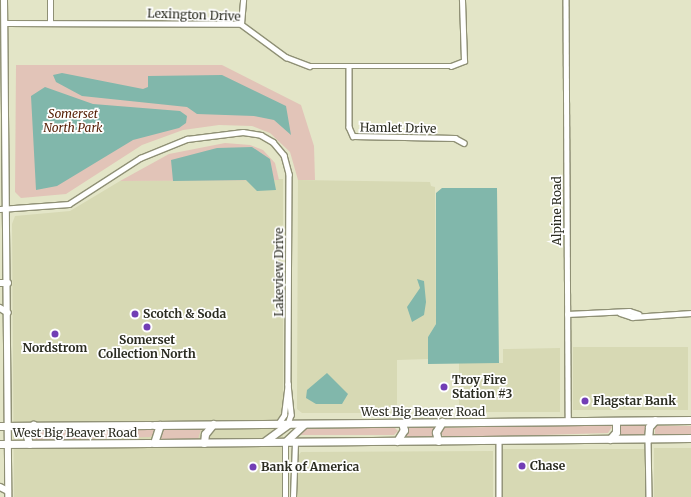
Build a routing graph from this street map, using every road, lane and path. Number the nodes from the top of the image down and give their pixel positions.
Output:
1 (4, 0) edge
2 (50, 0) edge
3 (243, 0) edge
4 (462, 0) edge
5 (566, 0) edge
6 (5, 23) junction
7 (50, 23) junction
8 (241, 24) junction
9 (2, 36) edge
10 (0, 56) edge
11 (6, 61) junction
12 (349, 67) junction
13 (464, 143) dead end
14 (0, 209) edge
15 (8, 209) junction
16 (0, 283) edge
17 (8, 283) junction
18 (0, 308) edge
19 (691, 313) edge
20 (8, 314) junction
21 (567, 314) junction
22 (8, 364) junction
23 (0, 366) edge
24 (288, 384) junction
25 (616, 420) junction
26 (655, 420) junction
27 (691, 420) edge
28 (568, 421) junction
29 (442, 422) junction
30 (306, 423) junction
31 (402, 423) junction
32 (213, 424) junction
33 (278, 424) junction
34 (288, 424) junction
35 (33, 425) junction
36 (155, 425) junction
37 (4, 426) edge
38 (691, 438) edge
39 (648, 439) junction
40 (499, 440) junction
41 (610, 440) junction
42 (397, 441) junction
43 (438, 441) junction
44 (262, 442) junction
45 (285, 442) junction
46 (295, 442) junction
47 (152, 443) junction
48 (204, 443) junction
49 (4, 444) edge
50 (29, 444) junction
51 (0, 487) edge
52 (8, 494) edge
53 (285, 497) edge
54 (293, 497) edge
55 (499, 497) edge
56 (649, 497) edge

1 - 6 main road
2 - 7 street
3 - 8 street
4 - 12 street, Lexington Drive
5 - 21 street, Alpine Road
6 - 7 street, Lexington Drive
6 - 9 main road
7 - 8 street, Lexington Drive
8 - 12 street, Lexington Drive
9 - 11 main road
10 - 11 main road
11 - 15 main road
12 - 13 street, Hamlet Drive
14 - 15 street
15 - 17 main road
15 - 24 street, Lakeview Drive
16 - 17 main road
17 - 20 main road
18 - 20 main road
19 - 21 street
20 - 22 main road
21 - 28 street, Alpine Road
22 - 23 main road
22 - 37 main road
24 - 33 street, Lakeview Drive
24 - 34 street, Lakeview Drive
25 - 26 main road, West Big Beaver Road
25 - 28 main road, West Big Beaver Road
25 - 41 main road
26 - 27 main road, West Big Beaver Road
26 - 39 main road
28 - 29 main road, West Big Beaver Road
29 - 31 main road, West Big Beaver Road
29 - 43 main road
30 - 31 main road, West Big Beaver Road
30 - 34 main road, West Big Beaver Road
30 - 45 main road
31 - 42 main road
32 - 33 main road, West Big Beaver Road
32 - 36 main road, West Big Beaver Road
32 - 48 main road
33 - 34 main road, West Big Beaver Road
34 - 44 main road
35 - 36 main road, West Big Beaver Road
35 - 37 main road, West Big Beaver Road
35 - 50 main road
36 - 47 main road
37 - 49 main road
38 - 39 main road, West Big Beaver Road
39 - 41 main road, West Big Beaver Road
39 - 56 street
40 - 41 main road, West Big Beaver Road
40 - 43 main road, West Big Beaver Road
40 - 55 street
42 - 43 main road, West Big Beaver Road
42 - 46 main road, West Big Beaver Road
44 - 45 main road, West Big Beaver Road
44 - 48 main road, West Big Beaver Road
45 - 46 main road, West Big Beaver Road
45 - 53 street
46 - 54 street
47 - 48 main road, West Big Beaver Road
47 - 50 main road, West Big Beaver Road
49 - 50 main road, West Big Beaver Road
49 - 52 main road
51 - 52 main road

